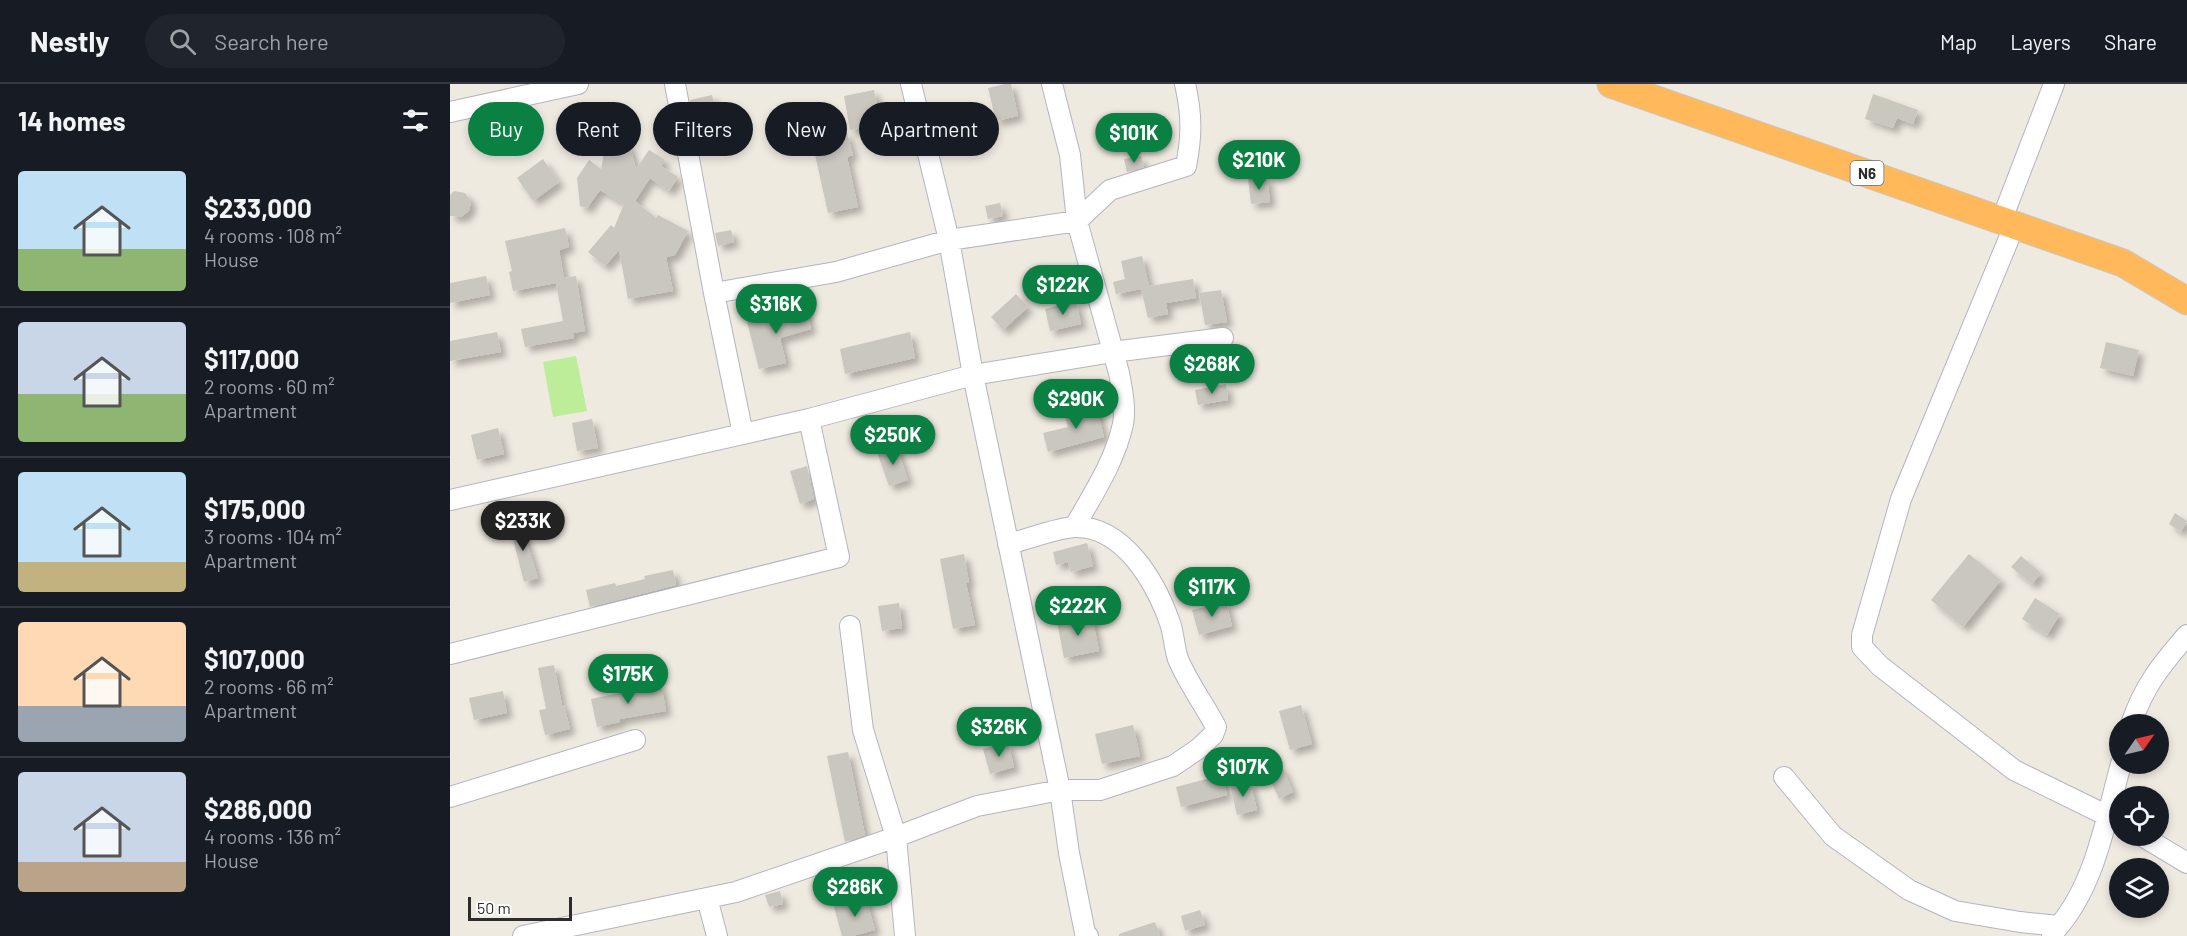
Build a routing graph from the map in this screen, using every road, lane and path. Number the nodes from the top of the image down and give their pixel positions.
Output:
1 (578, 84) edge
2 (675, 84) edge
3 (911, 84) edge
4 (1052, 84) edge
5 (1185, 84) edge
6 (1611, 84) edge
7 (2054, 84) edge
8 (450, 112) edge
9 (1077, 221) junction
10 (2008, 222) junction
11 (949, 240) junction
12 (714, 293) junction
13 (2187, 301) edge
14 (1223, 338) dead end
15 (1113, 352) junction
16 (973, 375) junction
17 (809, 419) junction
18 (743, 434) junction
19 (450, 500) edge
20 (1075, 526) junction
21 (1008, 544) junction
22 (850, 626) dead end
23 (2187, 635) edge
24 (450, 654) edge
25 (2135, 714) edge
26 (635, 740) dead end
27 (1784, 777) dead end
28 (1060, 790) junction
29 (450, 797) edge
30 (2109, 816) edge
31 (2109, 828) edge
32 (896, 837) junction
33 (2159, 846) edge
34 (2187, 863) edge
35 (707, 898) junction
36 (2054, 931) edge
37 (1084, 935) edge
38 (523, 936) edge
39 (717, 936) edge
40 (905, 936) edge

1 - 8 street
2 - 12 street
3 - 11 street
4 - 9 street
5 - 9 street
6 - 10 highway, N6
7 - 10 street
9 - 11 street
9 - 15 street
10 - 13 highway, N6
10 - 30 street
11 - 12 street
11 - 16 street
12 - 18 street
14 - 15 street
15 - 16 street
15 - 20 street
16 - 17 street
16 - 21 street
17 - 18 street
17 - 24 street
18 - 19 street
20 - 21 street
20 - 28 street
21 - 28 street
22 - 32 street
23 - 25 street
26 - 29 street
27 - 36 street
28 - 32 street
28 - 37 street
31 - 36 street
32 - 35 street
32 - 40 street
33 - 34 street
35 - 38 street
35 - 39 street

